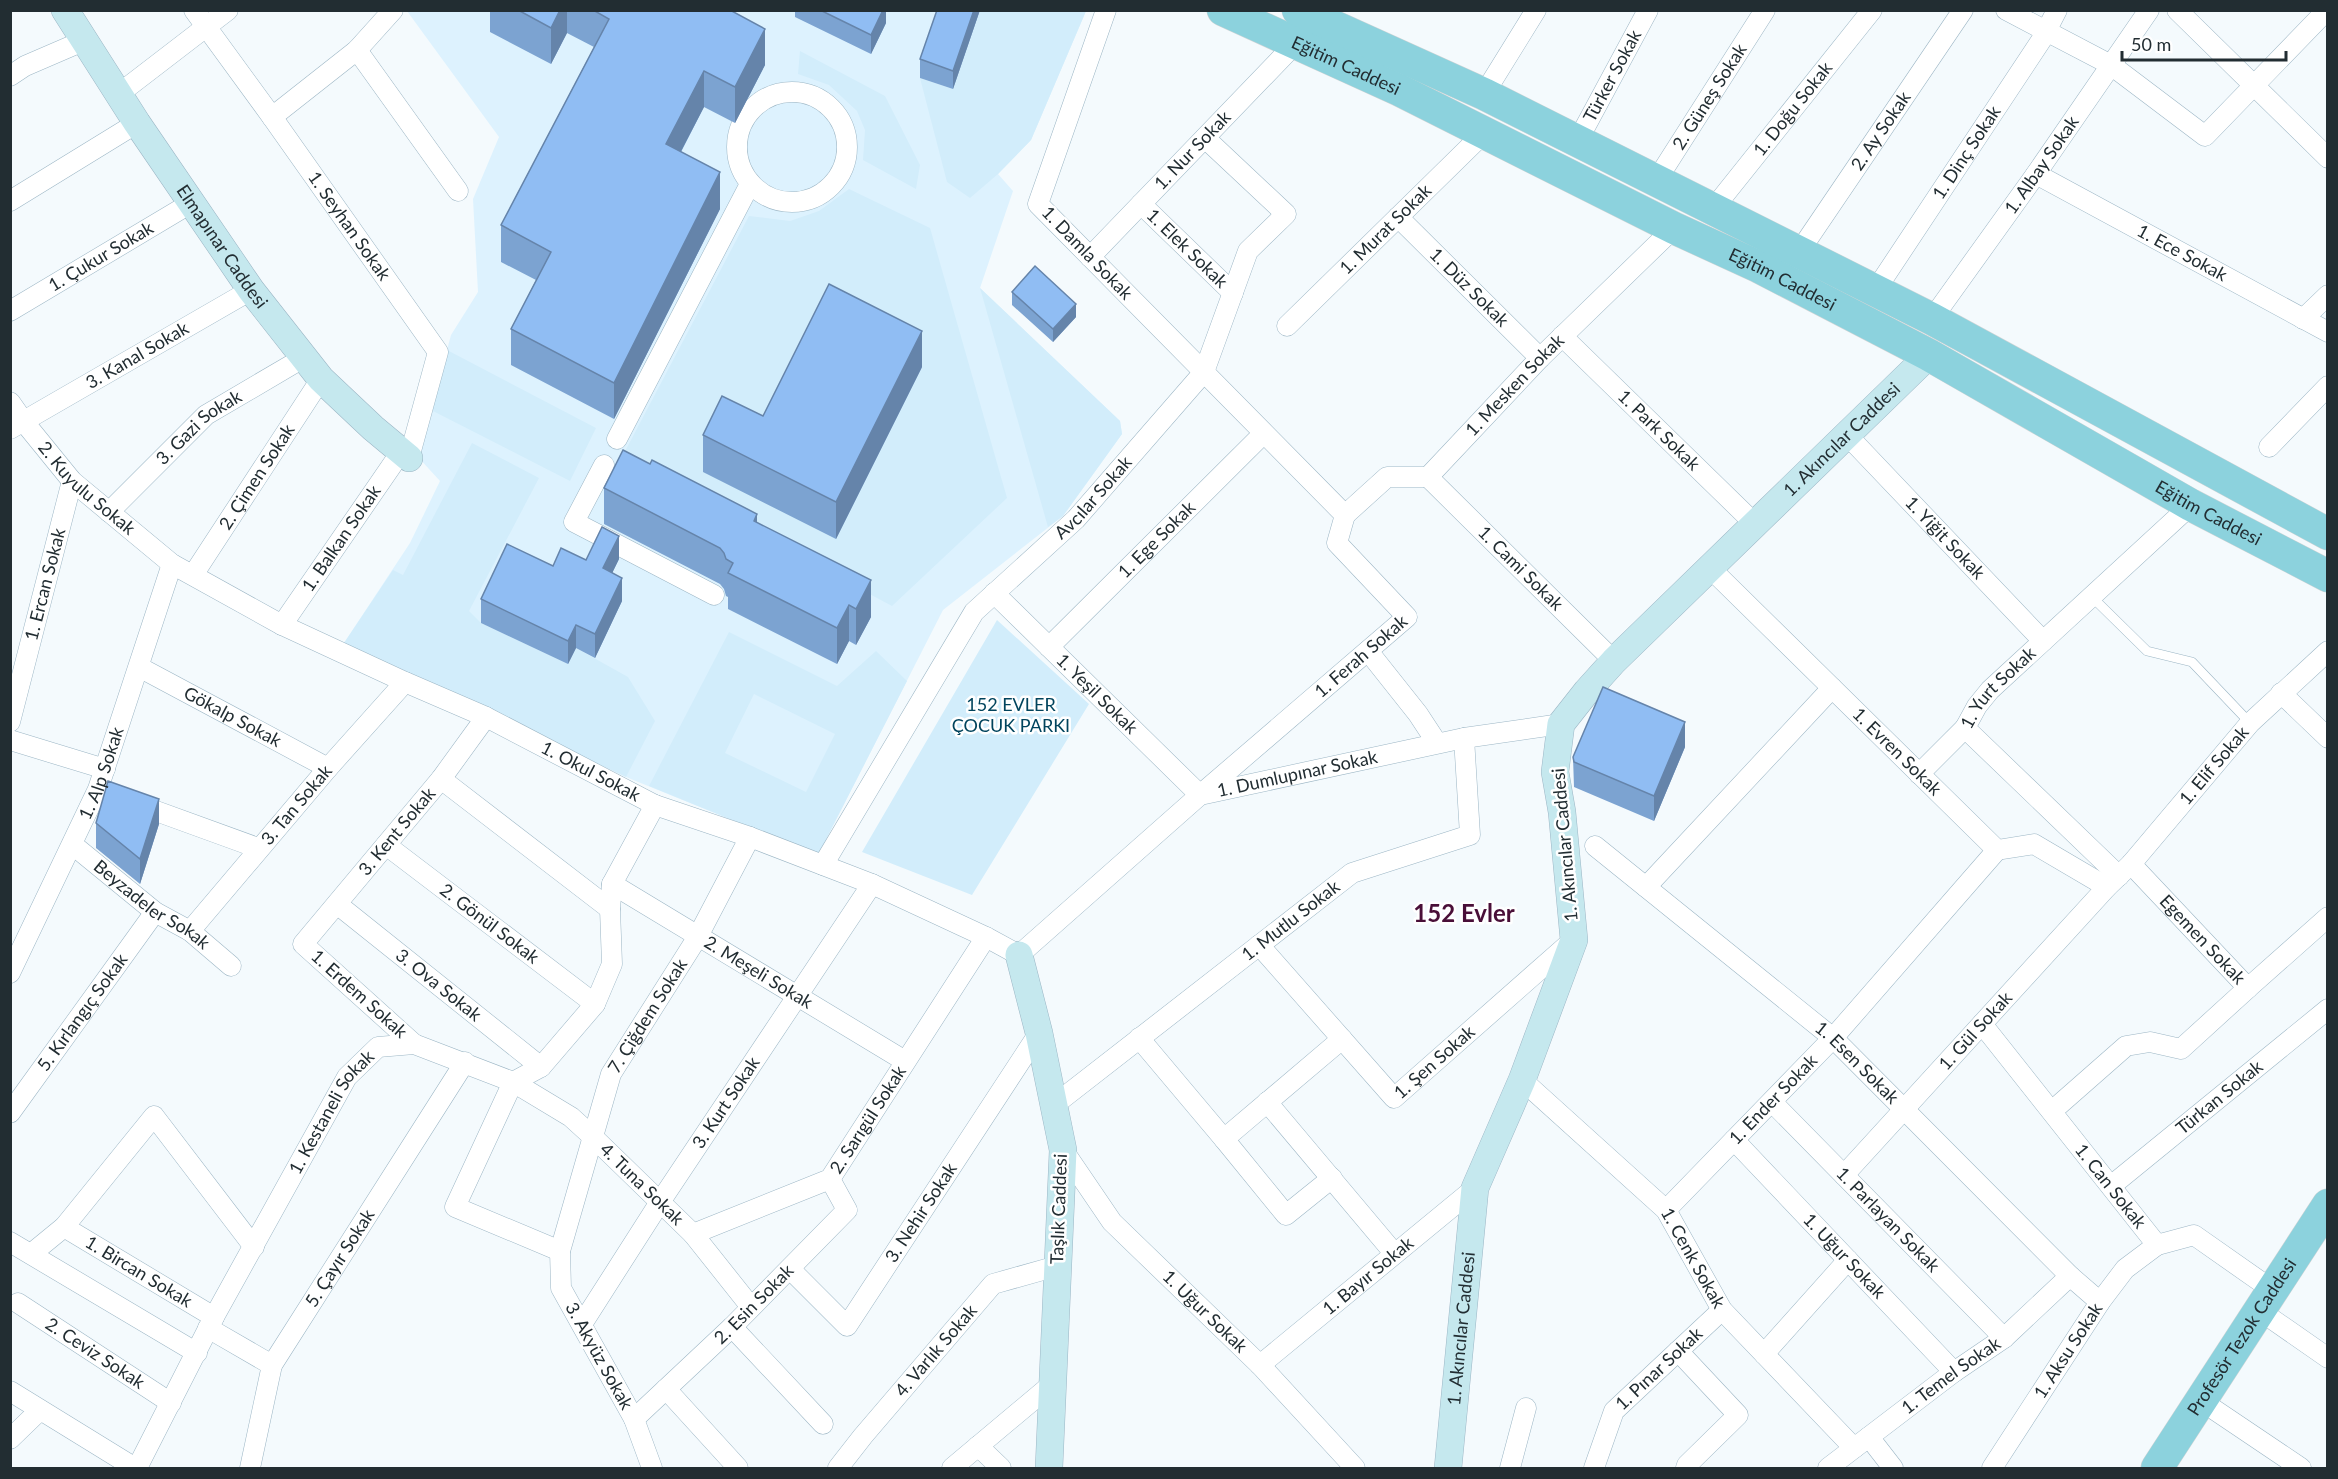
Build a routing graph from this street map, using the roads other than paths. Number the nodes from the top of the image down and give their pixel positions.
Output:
1 (65, 10) edge
2 (194, 10) edge
3 (228, 10) edge
4 (393, 10) edge
5 (1106, 10) edge
6 (1223, 10) edge
7 (1298, 10) edge
8 (1536, 10) edge
9 (1648, 10) edge
10 (1765, 10) edge
11 (1872, 10) edge
12 (1963, 10) edge
13 (2006, 10) edge
14 (2057, 10) edge
15 (2149, 10) edge
16 (2177, 10) edge
17 (2322, 16) edge
18 (206, 28) junction
19 (2046, 31) junction
20 (83, 41) junction
21 (1296, 44) junction
22 (357, 51) junction
23 (2111, 65) junction
24 (10, 76) edge
25 (2254, 85) junction
26 (120, 93) junction
27 (1484, 94) junction
28 (272, 117) junction
29 (137, 123) junction
30 (1485, 132) junction
31 (1205, 138) junction
32 (1577, 142) junction
33 (2328, 158) edge
34 (2036, 174) junction
35 (1656, 181) junction
36 (750, 184) junction
37 (458, 191) dead end
38 (10, 201) edge
39 (191, 203) junction
40 (1141, 204) junction
41 (1713, 209) junction
42 (1398, 218) junction
43 (1674, 228) junction
44 (1799, 252) junction
45 (1090, 257) junction
46 (251, 290) junction
47 (1875, 291) junction
48 (1233, 292) junction
49 (2328, 295) edge
50 (10, 311) edge
51 (1932, 319) junction
52 (2303, 319) junction
53 (1287, 326) dead end
54 (2328, 332) edge
55 (1562, 336) junction
56 (1929, 355) junction
57 (303, 358) junction
58 (1540, 358) junction
59 (1204, 372) junction
60 (321, 379) junction
61 (2328, 386) edge
62 (10, 402) edge
63 (17, 425) edge
64 (1263, 434) junction
65 (1846, 435) junction
66 (617, 439) dead end
67 (2269, 447) dead end
68 (405, 455) junction
69 (604, 465) dead end
70 (1428, 477) junction
71 (72, 481) junction
72 (2191, 505) junction
73 (109, 512) junction
74 (1345, 515) junction
75 (1755, 524) junction
76 (2328, 534) edge
77 (172, 564) junction
78 (1710, 568) junction
79 (193, 575) junction
80 (2328, 576) edge
81 (994, 593) junction
82 (714, 595) dead end
83 (2091, 596) junction
84 (282, 625) junction
85 (2043, 641) junction
86 (1049, 647) junction
87 (1368, 651) junction
88 (2328, 651) edge
89 (1614, 661) junction
90 (139, 667) junction
91 (405, 682) junction
92 (1832, 688) junction
93 (2281, 693) junction
94 (486, 717) junction
95 (10, 722) edge
96 (2250, 723) junction
97 (1561, 724) junction
98 (1965, 728) junction
99 (1464, 738) junction
100 (2328, 738) edge
101 (10, 740) edge
102 (1437, 743) junction
103 (328, 768) junction
104 (105, 769) junction
105 (1919, 774) junction
106 (441, 779) junction
107 (98, 789) junction
108 (1200, 795) junction
109 (655, 805) junction
110 (750, 837) junction
111 (386, 844) junction
112 (73, 845) junction
113 (1595, 846) dead end
114 (258, 848) junction
115 (1997, 850) junction
116 (824, 865) junction
117 (2119, 876) junction
118 (612, 884) junction
119 (872, 884) junction
120 (1646, 887) junction
121 (337, 904) junction
122 (610, 909) junction
123 (155, 912) junction
124 (2328, 917) edge
125 (190, 931) junction
126 (986, 937) junction
127 (697, 938) junction
128 (1574, 940) junction
129 (303, 944) joint
130 (1259, 945) junction
131 (1019, 955) junction
132 (231, 966) dead end
133 (10, 973) edge
134 (2248, 988) junction
135 (798, 997) junction
136 (595, 1004) junction
137 (2328, 1009) edge
138 (1982, 1024) junction
139 (1039, 1033) junction
140 (1139, 1038) junction
141 (1833, 1038) junction
142 (1342, 1039) junction
143 (414, 1044) junction
144 (905, 1061) junction
145 (465, 1062) junction
146 (541, 1067) junction
147 (1522, 1080) junction
148 (513, 1082) junction
149 (1267, 1102) junction
150 (1772, 1102) junction
151 (1054, 1105) junction
152 (1904, 1109) junction
153 (2052, 1111) junction
154 (10, 1113) edge
155 (592, 1137) junction
156 (1224, 1138) junction
157 (1734, 1140) junction
158 (1063, 1150) junction
159 (1844, 1175) junction
160 (1332, 1178) junction
161 (830, 1179) junction
162 (2111, 1186) junction
163 (1475, 1188) junction
164 (660, 1202) junction
165 (2328, 1205) edge
166 (1666, 1210) junction
167 (64, 1227) junction
168 (693, 1234) junction
169 (10, 1242) edge
170 (2157, 1245) junction
171 (254, 1247) junction
172 (560, 1251) junction
173 (1394, 1253) junction
174 (31, 1254) junction
175 (1848, 1260) junction
176 (1057, 1266) junction
177 (790, 1269) junction
178 (2070, 1276) junction
179 (2265, 1300) junction
180 (2100, 1302) junction
181 (18, 1303) dead end
182 (751, 1307) junction
183 (1722, 1310) junction
184 (211, 1322) junction
185 (582, 1324) junction
186 (732, 1327) junction
187 (2004, 1338) junction
188 (1678, 1351) junction
189 (196, 1353) junction
190 (1764, 1354) junction
191 (2328, 1358) edge
192 (272, 1365) junction
193 (1260, 1365) junction
194 (1954, 1372) junction
195 (1051, 1385) junction
196 (666, 1389) junction
197 (10, 1391) edge
198 (2200, 1400) junction
199 (171, 1403) junction
200 (1526, 1408) dead end
201 (40, 1410) junction
202 (634, 1419) junction
203 (823, 1424) dead end
204 (10, 1438) edge
205 (1862, 1443) junction
206 (978, 1446) junction
207 (136, 1468) edge
208 (250, 1468) edge
209 (652, 1468) edge
210 (738, 1468) edge
211 (838, 1468) edge
212 (952, 1468) edge
213 (1001, 1468) edge
214 (1049, 1468) edge
215 (1355, 1468) edge
216 (1448, 1468) edge
217 (1510, 1468) edge
218 (1594, 1468) edge
219 (1686, 1468) edge
220 (1828, 1468) edge
221 (1893, 1468) edge
222 (1992, 1468) edge
223 (2157, 1468) edge
224 (2301, 1468) edge

1 - 20 street, Elmapınar Caddesi
2 - 18 street, 1. Seyhan Sokak
3 - 18 street
4 - 22 street
5 - 45 street, 1. Damla Sokak
6 - 21 main road, Eğitim Caddesi
7 - 27 main road, Eğitim Caddesi
8 - 27 street
9 - 32 street, Türker Sokak
10 - 35 street, 2. Güneş Sokak
11 - 41 street, 1. Doğu Sokak
12 - 44 street, 2. Ay Sokak
13 - 19 street
14 - 19 street, 1. Dinç Sokak
15 - 23 street, 1. Albay Sokak
16 - 25 street
17 - 25 street
18 - 26 street
18 - 28 street, 1. Seyhan Sokak
19 - 23 street
19 - 47 street, 1. Dinç Sokak
20 - 24 street
20 - 26 street, Elmapınar Caddesi
21 - 30 main road, Eğitim Caddesi
21 - 31 street, 1. Nur Sokak
22 - 28 street
22 - 37 street
23 - 25 street
23 - 34 street, 1. Albay Sokak
25 - 33 street
26 - 29 street, Elmapınar Caddesi
27 - 32 main road, Eğitim Caddesi
28 - 68 street, 1. Seyhan Sokak
29 - 38 street
29 - 39 street, Elmapınar Caddesi
30 - 42 street, 1. Murat Sokak
30 - 43 main road, Eğitim Caddesi
31 - 40 street, 1. Nur Sokak
31 - 48 street, Avcılar Sokak
32 - 35 main road, Eğitim Caddesi
34 - 51 street, 1. Albay Sokak
34 - 52 street, 1. Ece Sokak
35 - 41 main road, Eğitim Caddesi
36 - 36 street
36 - 66 street
39 - 46 street, Elmapınar Caddesi
39 - 50 street, 1. Çukur Sokak
40 - 45 street, 1. Nur Sokak
40 - 48 street, 1. Elek Sokak
41 - 44 main road, Eğitim Caddesi
42 - 53 street, 1. Murat Sokak
42 - 58 street, 1. Düz Sokak
43 - 55 street, 1. Mesken Sokak
43 - 56 main road, Eğitim Caddesi
44 - 47 main road, Eğitim Caddesi
45 - 59 street, 1. Damla Sokak
46 - 57 street, Elmapınar Caddesi
46 - 63 street, 3. Kanal Sokak
47 - 51 main road, Eğitim Caddesi
48 - 59 street, Avcılar Sokak
49 - 52 street
51 - 76 main road, Eğitim Caddesi
52 - 54 street, 1. Ece Sokak
55 - 58 street, 1. Mesken Sokak
55 - 75 street, 1. Park Sokak
56 - 65 street, 1. Akıncılar Caddesi
56 - 72 main road, Eğitim Caddesi
57 - 60 street, Elmapınar Caddesi
57 - 73 street, 3. Gazi Sokak
58 - 70 street, 1. Mesken Sokak
59 - 64 street
59 - 81 street, Avcılar Sokak
60 - 68 street, Elmapınar Caddesi
60 - 79 street, 2. Çimen Sokak
61 - 67 street
62 - 63 street, 2. Kuyulu Sokak
63 - 71 street, 2. Kuyulu Sokak
64 - 74 street
64 - 86 street, 1. Ege Sokak
65 - 75 street, 1. Akıncılar Caddesi
65 - 85 street, 1. Yiğit Sokak
68 - 84 street, 1. Balkan Sokak
69 - 82 street
70 - 74 street
70 - 89 street, 1. Cami Sokak
71 - 73 street, 2. Kuyulu Sokak
71 - 95 street, 1. Ercan Sokak
72 - 80 main road, Eğitim Caddesi
72 - 83 street, 1. Yurt Sokak
73 - 77 street, 2. Kuyulu Sokak
74 - 87 street, 1. Ferah Sokak
75 - 78 street, 1. Akıncılar Caddesi
77 - 79 street, 1. Okul Sokak
77 - 90 street, 1. Alp Sokak
78 - 89 street, 1. Akıncılar Caddesi
78 - 92 street, 1. Evren Sokak
79 - 84 street, 1. Okul Sokak
81 - 86 street, 1. Yeşil Sokak
81 - 116 street, Avcılar Sokak
83 - 85 street, 1. Yurt Sokak
83 - 96 lane
84 - 91 street, 1. Okul Sokak
85 - 98 street, 1. Yurt Sokak
86 - 108 street, 1. Yeşil Sokak
87 - 102 street
87 - 108 street, 1. Ferah Sokak
88 - 93 street, 1. Elif Sokak
89 - 97 street, 1. Akıncılar Caddesi
90 - 103 street, Gökalp Sokak
90 - 104 street, 1. Alp Sokak
91 - 94 street, 1. Okul Sokak
91 - 103 street, 3. Tan Sokak
92 - 105 street, 1. Evren Sokak
92 - 120 street
93 - 96 street, 1. Elif Sokak
93 - 100 street
94 - 106 street, 3. Kent Sokak
94 - 109 street, 1. Okul Sokak
96 - 117 street, 1. Elif Sokak
97 - 99 street, 1. Dumlupınar Sokak
97 - 128 street, 1. Akıncılar Caddesi
98 - 105 street
98 - 117 street, 1. Yurt Sokak
99 - 102 street, 1. Dumlupınar Sokak
99 - 130 street, 1. Mutlu Sokak
101 - 104 street
102 - 108 street, 1. Dumlupınar Sokak
103 - 114 street, 3. Tan Sokak
104 - 107 street, 1. Alp Sokak
105 - 115 street, 1. Evren Sokak
106 - 111 street, 3. Kent Sokak
106 - 122 street
107 - 112 street, 1. Alp Sokak
107 - 114 street
108 - 131 street, 1. Dumlupınar Sokak
109 - 110 street, 1. Okul Sokak
109 - 118 street
110 - 116 street, 1. Okul Sokak
110 - 127 street, 7. Çiğdem Sokak
111 - 121 street, 3. Kent Sokak
111 - 136 street, 2. Gönül Sokak
112 - 123 street, Beyzadeler Sokak
112 - 133 street, 1. Alp Sokak
113 - 120 street, 1. Esen Sokak
114 - 125 street, 3. Tan Sokak
115 - 117 street
115 - 141 street, 1. Ender Sokak
116 - 119 street, 1. Okul Sokak
117 - 134 street, Egemen Sokak
117 - 138 street, 1. Gül Sokak
118 - 122 street
118 - 127 street, 2. Meşeli Sokak
119 - 126 street, 1. Okul Sokak
119 - 135 street, 3. Kurt Sokak
120 - 141 street, 1. Esen Sokak
121 - 129 street, 3. Kent Sokak
121 - 146 street, 3. Ova Sokak
122 - 136 street
123 - 125 street, Beyzadeler Sokak
123 - 154 street, 5. Kırlangıç Sokak
124 - 134 street, Egemen Sokak
125 - 132 street, Beyzadeler Sokak
126 - 131 street, 1. Okul Sokak
126 - 144 street, 2. Sarıgül Sokak
127 - 135 street, 2. Meşeli Sokak
127 - 155 street, 7. Çiğdem Sokak
128 - 142 street, 1. Şen Sokak
128 - 147 street, 1. Akıncılar Caddesi
129 - 143 street, 1. Erdem Sokak
130 - 140 street, 1. Mutlu Sokak
130 - 142 street, 1. Şen Sokak
131 - 139 street, Taşlık Caddesi
134 - 153 street
135 - 144 street, 2. Meşeli Sokak
135 - 164 street, 3. Kurt Sokak
136 - 146 street
137 - 162 street, Türkan Sokak
138 - 152 street, 1. Gül Sokak
138 - 153 street, 1. Can Sokak
139 - 151 street, Taşlık Caddesi
139 - 177 street, 3. Nehir Sokak
140 - 151 street, 1. Mutlu Sokak
140 - 156 street
141 - 150 street, 1. Ender Sokak
141 - 152 street, 1. Esen Sokak
142 - 149 street
143 - 145 street, 1. Kestaneli Sokak
143 - 171 street, 1. Kestaneli Sokak
144 - 161 street, 2. Sarıgül Sokak
145 - 148 street, 1. Kestaneli Sokak
145 - 192 street, 5. Çayır Sokak
146 - 148 street
147 - 163 street, 1. Akıncılar Caddesi
147 - 166 street, 1. Cenk Sokak
148 - 155 street, 4. Tuna Sokak
148 - 172 street
149 - 156 street
149 - 160 street
150 - 157 street, 1. Ender Sokak
150 - 159 street, 1. Parlayan Sokak
151 - 158 street, Taşlık Caddesi
152 - 159 street, 1. Gül Sokak
152 - 178 street, 1. Esen Sokak
153 - 162 street, 1. Can Sokak
155 - 164 street, 4. Tuna Sokak
155 - 172 street, 3. Akyüz Sokak
156 - 160 street
157 - 166 street, 1. Ender Sokak
157 - 175 street, 1. Uğur Sokak
158 - 176 street, Taşlık Caddesi
158 - 193 street, 1. Uğur Sokak
159 - 187 street, 1. Parlayan Sokak
160 - 173 street
161 - 168 street, 2. Sarıgül Sokak
161 - 177 street, 2. Esin Sokak
162 - 170 street, 1. Can Sokak
163 - 173 street, 1. Bayır Sokak
163 - 216 street, 1. Akıncılar Caddesi
164 - 168 street, 4. Tuna Sokak
164 - 185 street, 3. Kurt Sokak
165 - 179 main road, Profesör Tezok Caddesi
166 - 183 street, 1. Cenk Sokak
167 - 171 street
167 - 174 street
167 - 184 street, 1. Bircan Sokak
168 - 182 street, 4. Tuna Sokak
169 - 174 street
170 - 179 street, 1. Can Sokak
170 - 180 street, 1. Aksu Sokak
171 - 184 street, 1. Kestaneli Sokak
172 - 185 street, 3. Akyüz Sokak
173 - 193 street, 1. Bayır Sokak
174 - 189 street
175 - 190 street
175 - 194 street, 1. Uğur Sokak
176 - 195 street, Taşlık Caddesi
176 - 211 street, 4. Varlık Sokak
177 - 182 street, 2. Esin Sokak
178 - 180 street, 1. Esen Sokak
178 - 187 street, 1. Temel Sokak
179 - 191 street
179 - 198 main road, Profesör Tezok Caddesi
180 - 222 street, 1. Aksu Sokak
181 - 199 street, 2. Ceviz Sokak
182 - 186 street, 2. Esin Sokak
183 - 188 street, 1. Pınar Sokak
183 - 190 street, 1. Cenk Sokak
184 - 189 street, 1. Kestaneli Sokak
184 - 192 street, 1. Bircan Sokak
185 - 202 street, 3. Akyüz Sokak
186 - 196 street, 2. Esin Sokak
186 - 203 street
187 - 194 street, 1. Temel Sokak
188 - 218 street, 1. Pınar Sokak
188 - 219 street
189 - 199 street, 1. Kestaneli Sokak
190 - 205 street, 1. Cenk Sokak
192 - 208 street, 5. Çayır Sokak
193 - 215 street, 1. Uğur Sokak
194 - 205 street, 1. Temel Sokak
195 - 206 street
195 - 214 street, Taşlık Caddesi
196 - 202 street, 2. Esin Sokak
196 - 210 street
197 - 201 street
198 - 223 main road, Profesör Tezok Caddesi
198 - 224 street
199 - 207 street, 1. Kestaneli Sokak
200 - 217 street
201 - 204 street
201 - 207 street
202 - 209 street, 3. Akyüz Sokak
205 - 220 street, 1. Temel Sokak
205 - 221 street, 1. Cenk Sokak
206 - 212 street
206 - 213 street

